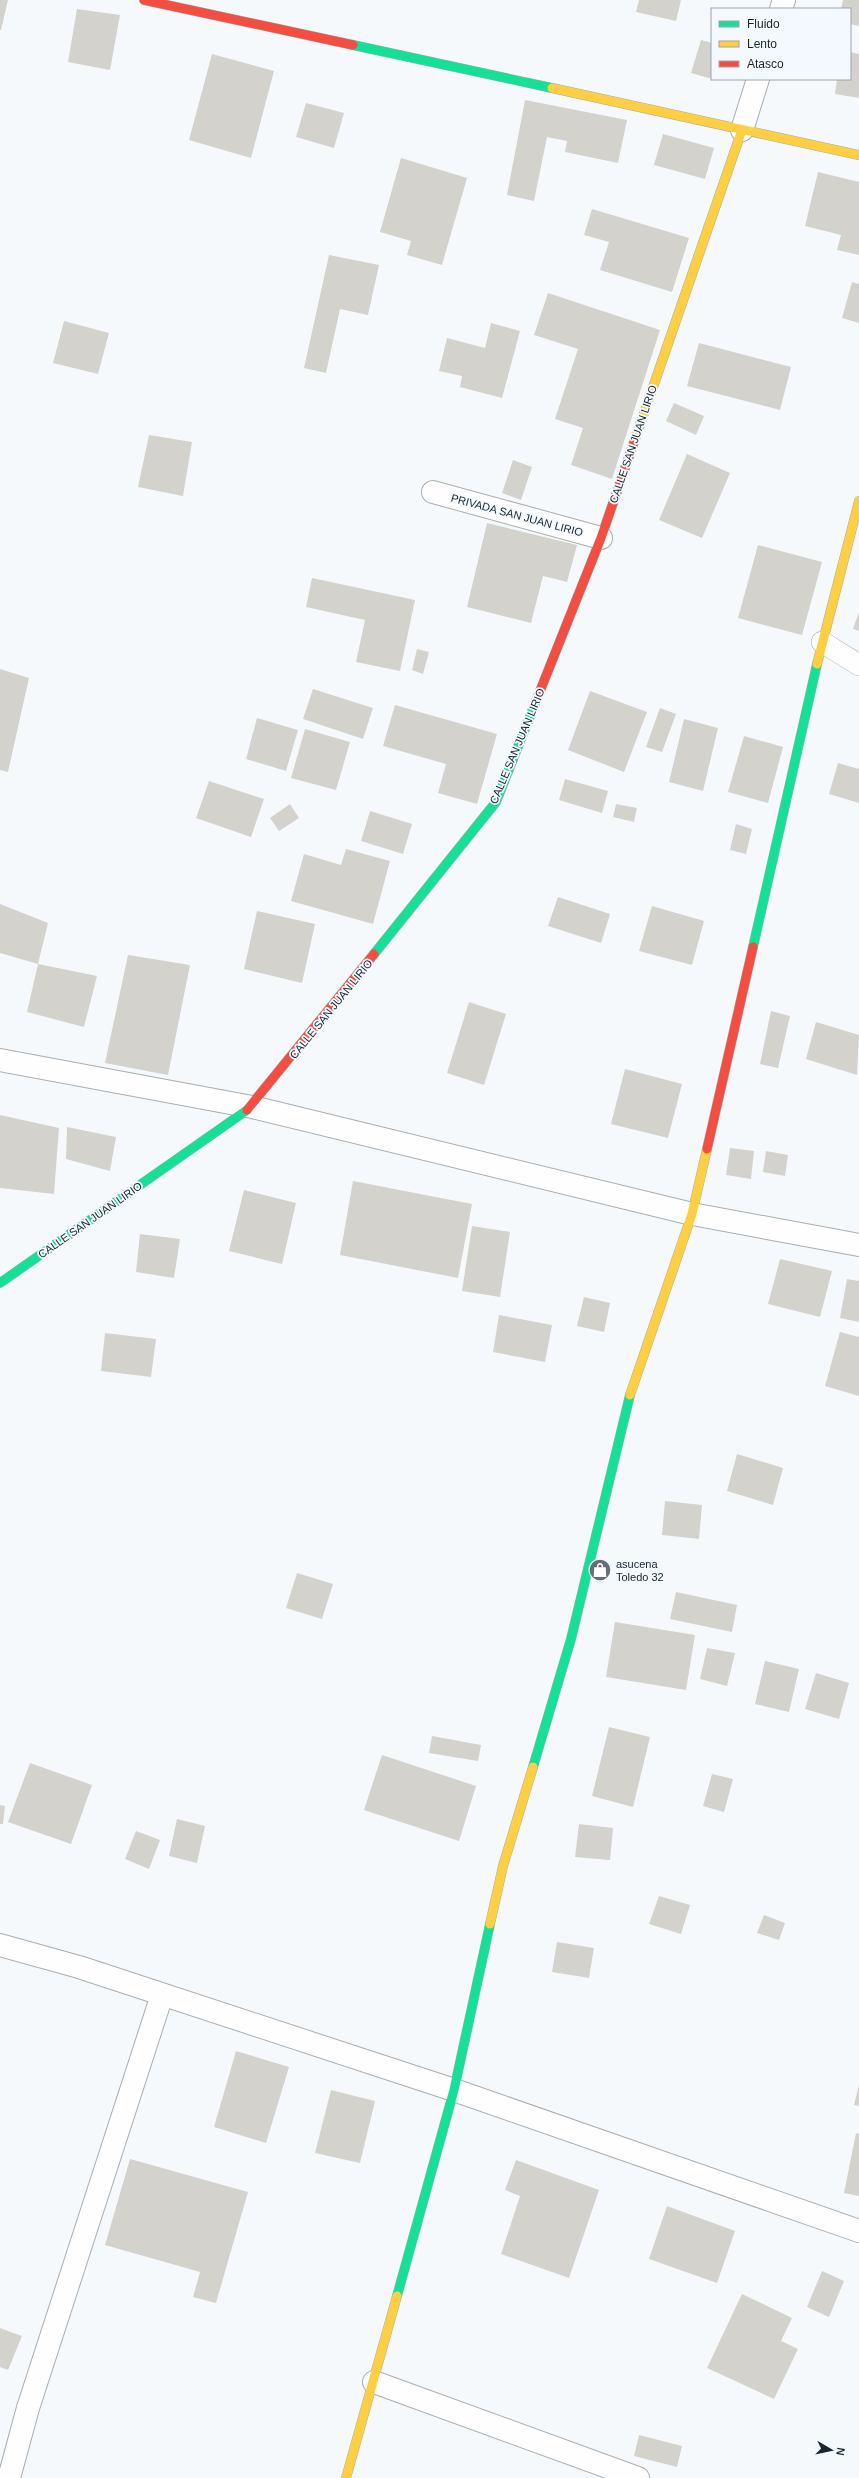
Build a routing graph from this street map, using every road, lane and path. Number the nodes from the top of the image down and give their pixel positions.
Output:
1 (144, 0) edge
2 (758, 80) edge
3 (742, 130) junction
4 (859, 155) edge
5 (433, 492) dead end
6 (859, 501) edge
7 (601, 538) junction
8 (822, 642) junction
9 (859, 665) edge
10 (0, 1060) edge
11 (252, 1107) junction
12 (692, 1214) junction
13 (859, 1245) edge
14 (0, 1283) edge
15 (0, 1945) edge
16 (162, 1995) junction
17 (454, 2090) junction
18 (859, 2231) edge
19 (374, 2382) junction
20 (9, 2478) edge
21 (346, 2478) edge
22 (638, 2478) edge

1 - 3 street
2 - 3 street, CALLE SAN JUAN LIRIO
3 - 4 street
3 - 7 street, CALLE SAN JUAN LIRIO
5 - 7 street, PRIVADA SAN JUAN LIRIO
6 - 8 street
7 - 11 street, CALLE SAN JUAN LIRIO
8 - 9 lane
8 - 12 street
10 - 11 street
11 - 12 street
11 - 14 street, CALLE SAN JUAN LIRIO
12 - 13 street
12 - 17 street
15 - 16 street
16 - 17 street
16 - 20 street
17 - 18 street
17 - 19 street
19 - 21 street
19 - 22 street

